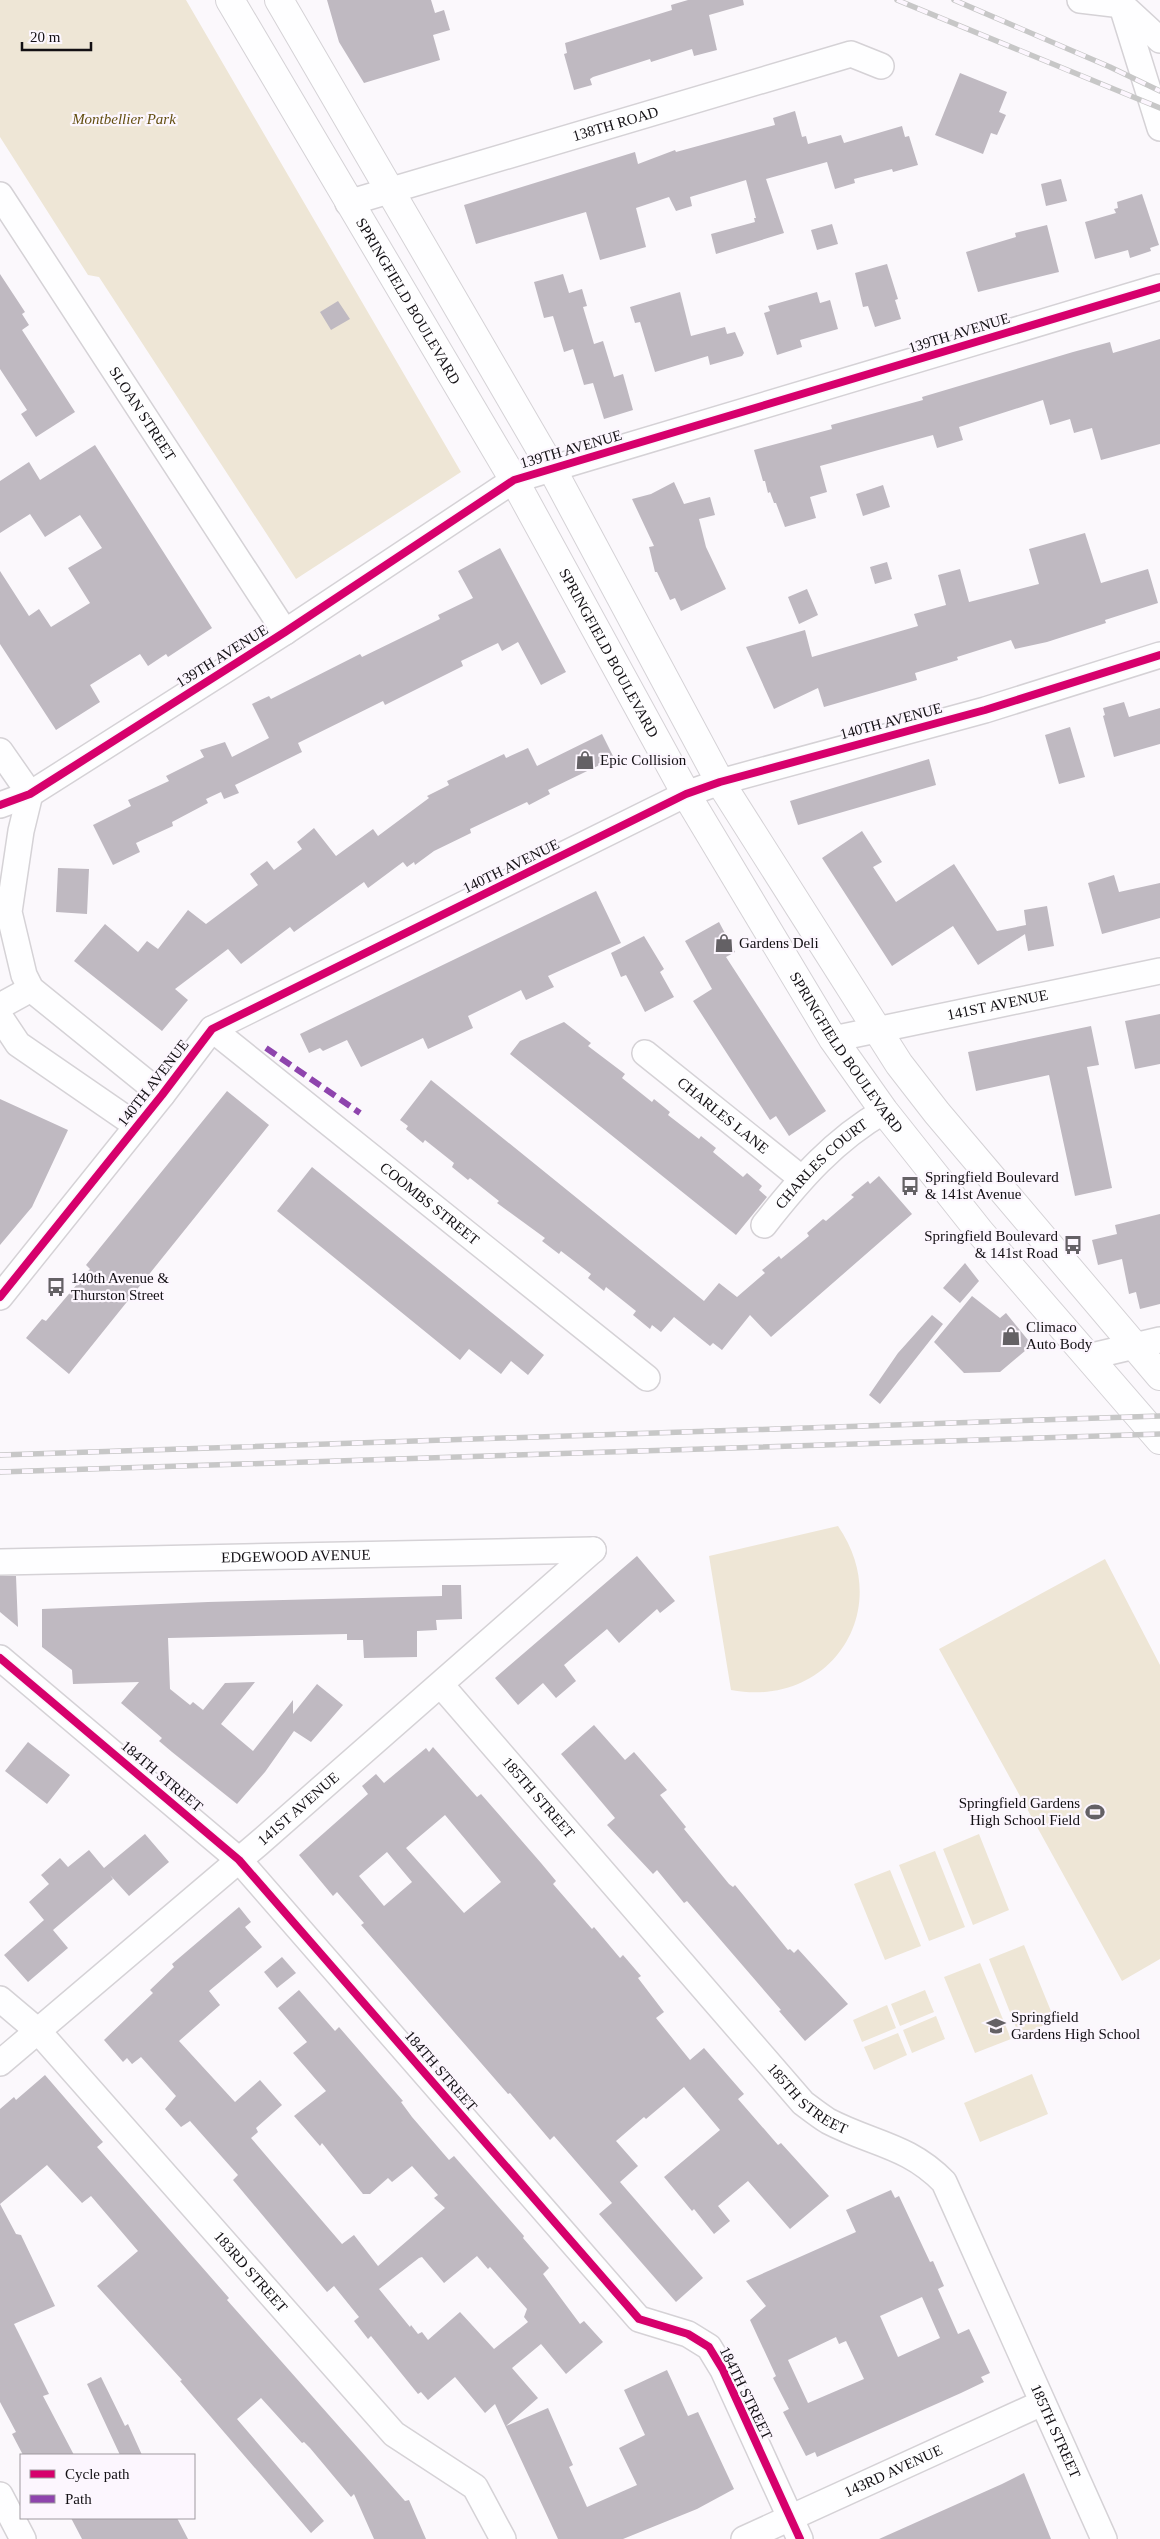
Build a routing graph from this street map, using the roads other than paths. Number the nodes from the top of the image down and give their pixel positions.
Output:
1 (230, 0) edge
2 (279, 0) edge
3 (1080, 0) edge
4 (1122, 2) edge
5 (1160, 40) edge
6 (881, 66) dead end
7 (1160, 128) edge
8 (390, 191) junction
9 (0, 195) edge
10 (348, 203) junction
11 (1160, 287) edge
12 (552, 469) junction
13 (514, 480) junction
14 (285, 632) junction
15 (1160, 655) edge
16 (0, 751) edge
17 (720, 782) junction
18 (30, 794) junction
19 (686, 794) junction
20 (0, 805) edge
21 (1160, 971) edge
22 (31, 989) junction
23 (0, 1006) edge
24 (0, 1017) edge
25 (212, 1029) junction
26 (879, 1030) junction
27 (834, 1039) junction
28 (645, 1053) dead end
29 (162, 1095) junction
30 (884, 1111) junction
31 (137, 1126) junction
32 (801, 1178) junction
33 (764, 1225) dead end
34 (0, 1297) edge
35 (1160, 1340) edge
36 (1134, 1346) junction
37 (1088, 1357) junction
38 (1160, 1376) edge
39 (647, 1378) dead end
40 (1160, 1440) edge
41 (593, 1550) joint
42 (0, 1562) edge
43 (0, 1658) edge
44 (441, 1685) junction
45 (238, 1860) junction
46 (0, 2000) edge
47 (38, 2031) junction
48 (0, 2063) edge
49 (1042, 2403) junction
50 (0, 2495) edge
51 (795, 2528) edge
52 (23, 2539) edge
53 (502, 2539) edge
54 (744, 2539) edge
55 (1104, 2539) edge

1 - 10 main road, SPRINGFIELD BOULEVARD
2 - 8 main road
3 - 4 street
4 - 5 street
4 - 7 street
6 - 8 street, 138TH ROAD
8 - 10 street, 138TH ROAD
8 - 12 main road
9 - 14 street, SLOAN STREET
10 - 13 main road, SPRINGFIELD BOULEVARD
11 - 12 street, 139TH AVENUE
12 - 13 street, 139TH AVENUE
12 - 17 main road
13 - 14 street, 139TH AVENUE
13 - 19 main road, SPRINGFIELD BOULEVARD
14 - 18 street, 139TH AVENUE
15 - 17 street, 140TH AVENUE
16 - 18 street
17 - 19 street, 140TH AVENUE
17 - 26 main road
18 - 20 street, 139TH AVENUE
18 - 22 street
19 - 25 street, 140TH AVENUE
19 - 27 main road, SPRINGFIELD BOULEVARD
21 - 26 street, 141ST AVENUE
22 - 23 street
22 - 29 street
24 - 31 street
25 - 29 street, 140TH AVENUE
25 - 39 street, COOMBS STREET
26 - 27 street, 141ST AVENUE
26 - 36 main road
27 - 30 main road, SPRINGFIELD BOULEVARD
28 - 32 street, CHARLES LANE
29 - 31 street, 140TH AVENUE
30 - 32 street, CHARLES COURT
30 - 37 main road, SPRINGFIELD BOULEVARD
31 - 34 street, 140TH AVENUE
32 - 33 street, CHARLES COURT
35 - 36 street
36 - 37 street
36 - 38 main road
37 - 40 main road, SPRINGFIELD BOULEVARD
41 - 42 street, EDGEWOOD AVENUE
41 - 44 street, 141ST AVENUE
43 - 45 street, 184TH STREET
44 - 45 street, 141ST AVENUE
44 - 49 street, 185TH STREET
45 - 47 street, 141ST AVENUE
45 - 51 street, 184TH STREET
46 - 47 street, 183RD STREET
47 - 48 street, 141ST AVENUE
47 - 53 street, 183RD STREET
49 - 51 street, 143RD AVENUE
49 - 55 street, 185TH STREET
50 - 52 street
51 - 54 street, 143RD AVENUE

